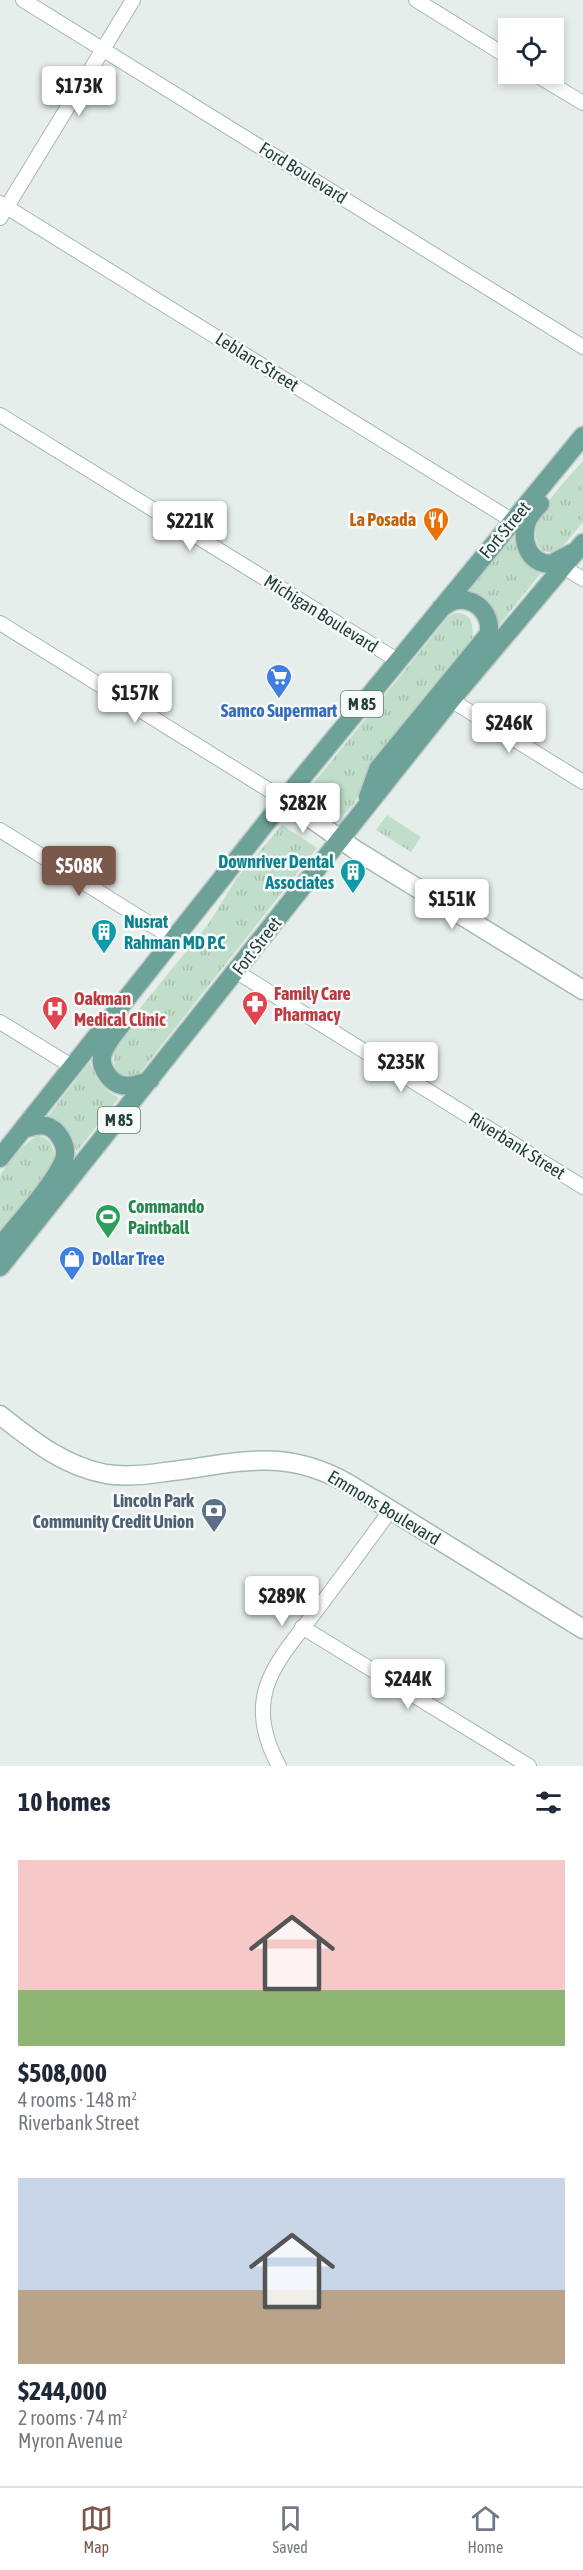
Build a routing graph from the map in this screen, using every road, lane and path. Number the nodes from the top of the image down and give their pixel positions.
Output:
1 (23, 0) edge
2 (133, 0) edge
3 (416, 0) edge
4 (102, 49) junction
5 (498, 51) edge
6 (552, 84) edge
7 (583, 103) edge
8 (2, 210) edge
9 (583, 347) edge
10 (0, 415) edge
11 (583, 436) edge
12 (583, 451) edge
13 (513, 521) junction
14 (581, 546) edge
15 (563, 567) junction
16 (583, 579) edge
17 (439, 610) junction
18 (0, 623) edge
19 (397, 660) junction
20 (451, 700) junction
21 (583, 782) edge
22 (285, 800) junction
23 (360, 816) junction
24 (0, 830) edge
25 (341, 840) junction
26 (187, 922) junction
27 (174, 939) junction
28 (237, 972) junction
29 (583, 990) edge
30 (0, 1022) edge
31 (73, 1067) junction
32 (134, 1091) junction
33 (24, 1129) junction
34 (0, 1158) edge
35 (583, 1187) edge
36 (0, 1246) edge
37 (0, 1267) edge
38 (0, 1415) edge
39 (390, 1511) junction
40 (302, 1627) junction
41 (583, 1629) edge
42 (279, 1766) edge
43 (530, 1766) edge

1 - 4 street, Ford Boulevard
2 - 4 street
3 - 5 street
4 - 8 street
4 - 9 street, Ford Boulevard
6 - 7 street
8 - 13 street, Leblanc Street
10 - 19 street, Michigan Boulevard
11 - 13 main road, Fort Street / M 85
12 - 14 main road
13 - 17 main road, Fort Street / M 85
14 - 15 main road, Fort Street
15 - 16 street
15 - 20 main road, Fort Street
17 - 19 main road, Fort Street / M 85
17 - 23 main road
18 - 22 street
19 - 22 main road, Fort Street / M 85
20 - 21 street
20 - 23 main road, Fort Street
22 - 25 street
22 - 26 main road, Fort Street / M 85
23 - 25 main road, Fort Street
24 - 27 street
25 - 28 main road, Fort Street
25 - 29 street
26 - 27 main road, Fort Street / M 85
26 - 32 main road
27 - 31 main road, Fort Street / M 85
28 - 32 main road, Fort Street
28 - 35 street, Riverbank Street
30 - 31 street
31 - 33 main road, Fort Street / M 85
32 - 37 main road, M 85
33 - 34 main road, Fort Street / M 85
33 - 36 main road
38 - 39 street, Emmons Boulevard
39 - 40 street
39 - 41 street, Emmons Boulevard
40 - 42 street
40 - 43 street

